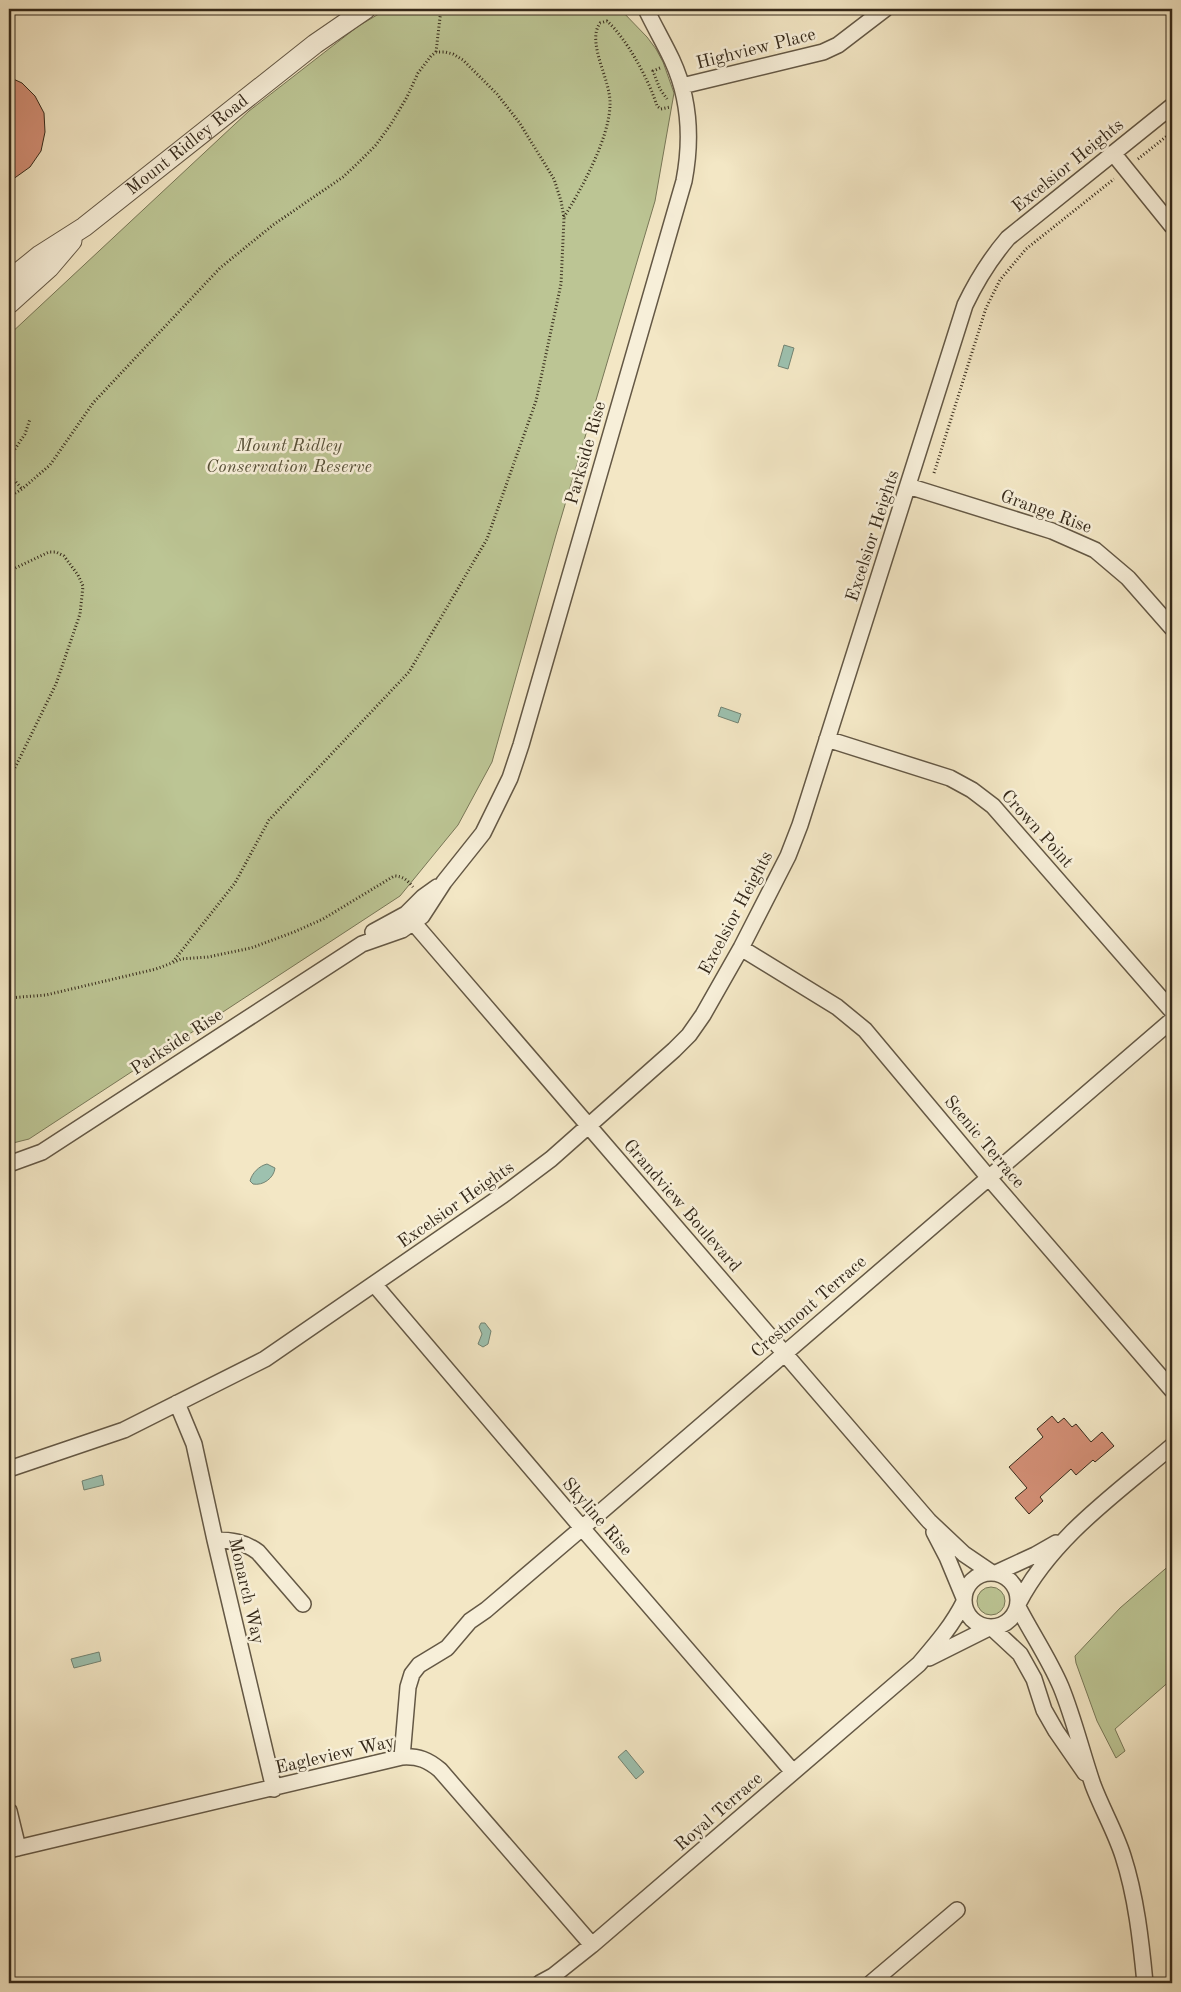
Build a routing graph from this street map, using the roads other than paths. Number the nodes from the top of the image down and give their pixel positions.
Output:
1 (366, 9) edge
2 (638, 9) edge
3 (885, 9) edge
4 (648, 14) edge
5 (682, 86) junction
6 (1172, 106) edge
7 (1114, 153) junction
8 (1172, 226) edge
9 (84, 227) junction
10 (9, 280) edge
11 (9, 304) edge
12 (908, 486) junction
13 (1172, 628) edge
14 (827, 739) junction
15 (444, 882) junction
16 (410, 919) junction
17 (741, 948) junction
18 (1172, 1011) edge
19 (1172, 1020) edge
20 (588, 1126) junction
21 (9, 1164) edge
22 (989, 1178) junction
23 (374, 1284) junction
24 (784, 1354) junction
25 (1172, 1390) edge
26 (177, 1403) junction
27 (1172, 1446) edge
28 (9, 1469) edge
29 (929, 1522) junction
30 (582, 1528) junction
31 (1070, 1534) junction
32 (215, 1540) junction
33 (994, 1573) junction
34 (964, 1600) junction
35 (303, 1604) dead end
36 (1018, 1604) junction
37 (990, 1628) junction
38 (919, 1664) junction
39 (402, 1758) junction
40 (793, 1772) junction
41 (1094, 1786) junction
42 (274, 1789) junction
43 (9, 1811) edge
44 (13, 1849) edge
45 (957, 1910) dead end
46 (592, 1945) junction
47 (540, 1983) edge
48 (871, 1983) edge
49 (1145, 1983) edge

1 - 9 street, Mount Ridley Road
2 - 4 street, Parkside Rise
3 - 5 street, Highview Place
4 - 5 street, Parkside Rise
5 - 15 street, Parkside Rise
6 - 7 street, Excelsior Heights
7 - 8 street
7 - 12 street, Excelsior Heights
9 - 10 street, Mount Ridley Road
9 - 11 street
12 - 13 street, Grange Rise
12 - 14 street, Excelsior Heights
14 - 17 street, Excelsior Heights
14 - 18 street, Crown Point
15 - 16 street, Parkside Rise
15 - 16 street, Parkside Rise
16 - 20 street, Grandview Boulevard
16 - 21 street, Parkside Rise
17 - 20 street, Excelsior Heights
17 - 22 street, Scenic Terrace
19 - 22 street, Crestmont Terrace
20 - 23 street, Excelsior Heights
20 - 24 street, Grandview Boulevard
22 - 24 street, Crestmont Terrace
22 - 25 street, Scenic Terrace
23 - 26 street, Excelsior Heights
23 - 30 street, Skyline Rise
24 - 29 street, Grandview Boulevard
24 - 30 street, Crestmont Terrace
26 - 28 street, Excelsior Heights
26 - 32 street, Monarch Way
27 - 31 street
29 - 33 street, Grandview Boulevard
29 - 34 street, Grandview Boulevard
30 - 39 street, Crestmont Terrace
30 - 40 street, Skyline Rise
31 - 33 street
31 - 36 street
32 - 35 street
32 - 42 street, Monarch Way
33 - 34 street
33 - 36 street
34 - 37 street
34 - 38 street, Royal Terrace
36 - 37 street
36 - 41 street
37 - 38 street, Royal Terrace
37 - 41 street
38 - 40 street, Royal Terrace
39 - 42 street, Eagleview Way
39 - 46 street, Eagleview Way
40 - 46 street, Royal Terrace
41 - 49 street
42 - 44 street, Eagleview Way
43 - 44 street
45 - 48 street
46 - 47 street, Royal Terrace

